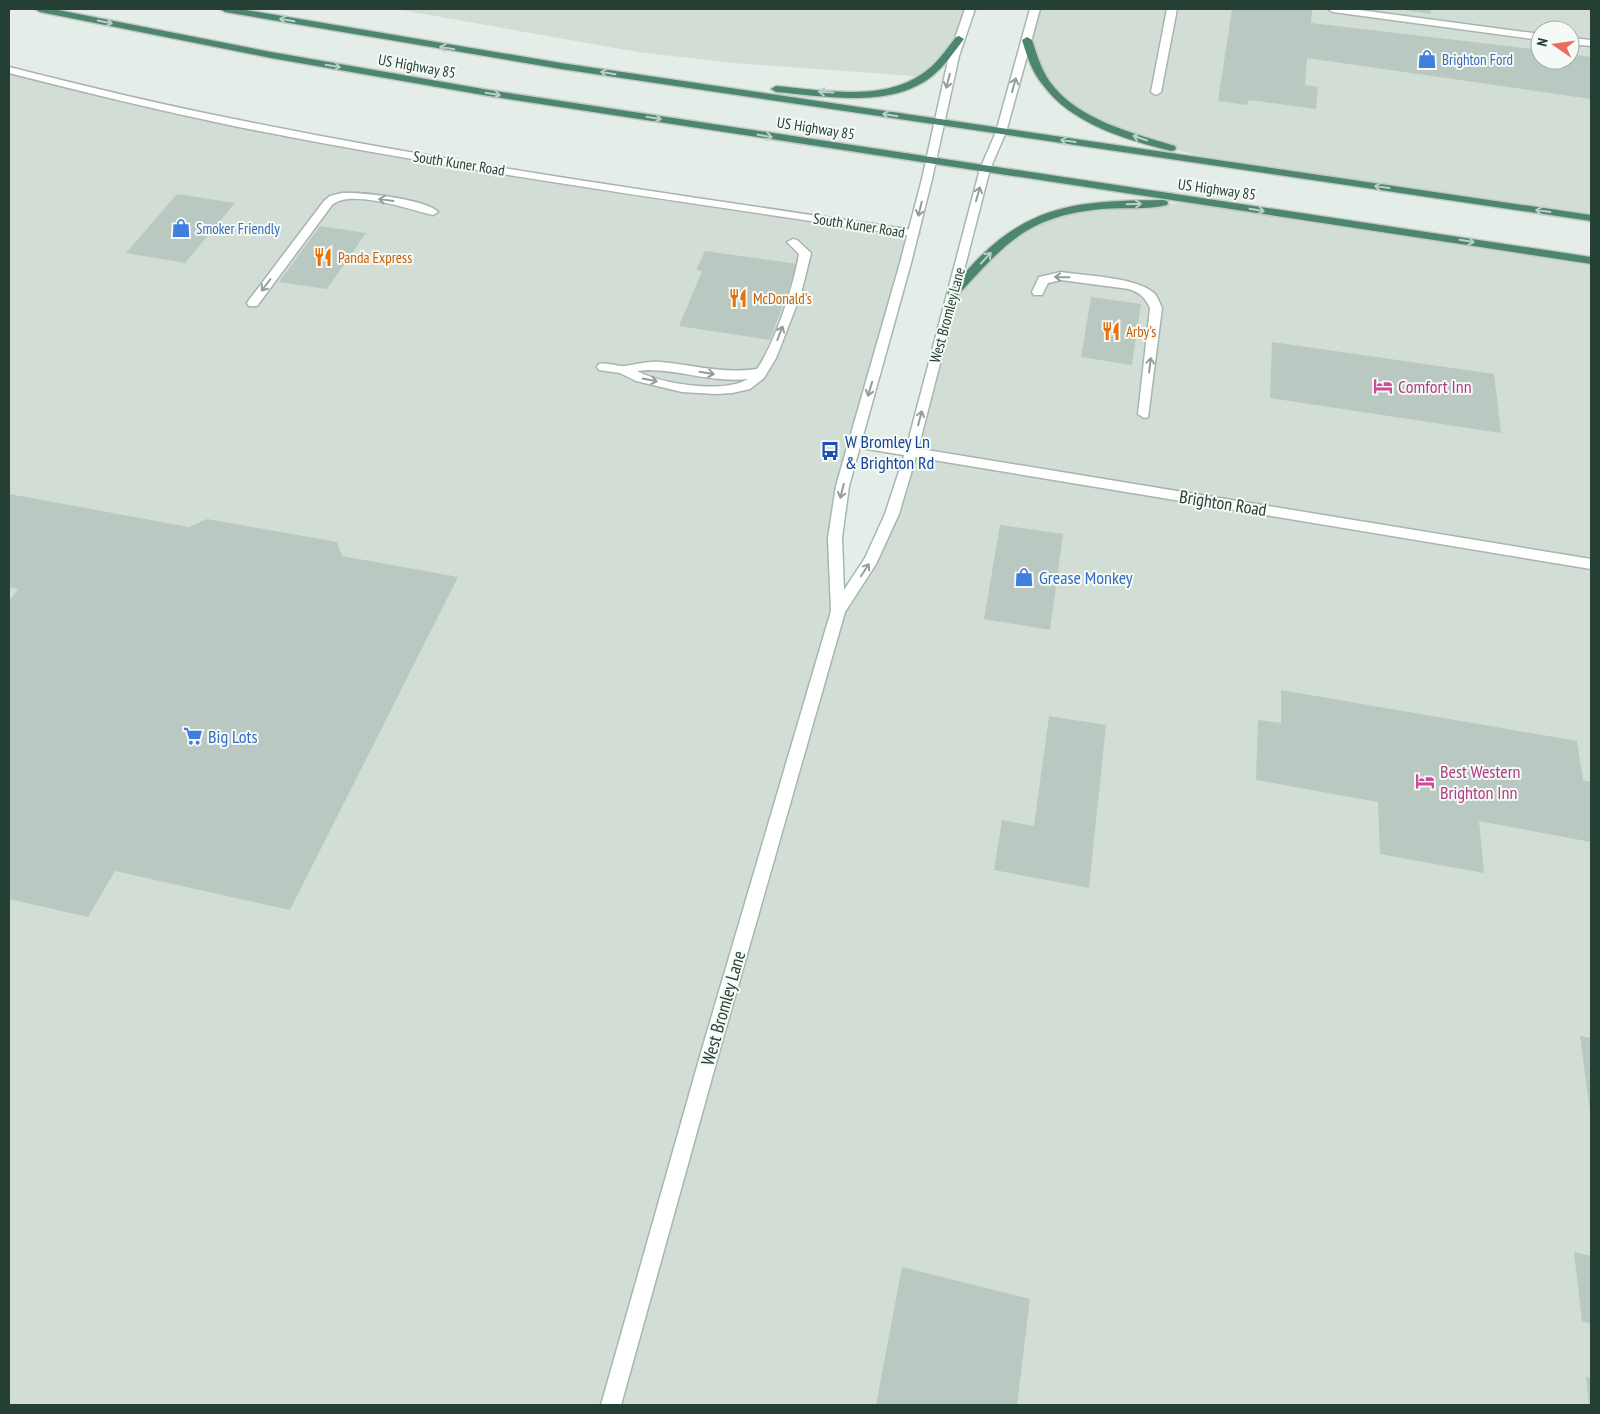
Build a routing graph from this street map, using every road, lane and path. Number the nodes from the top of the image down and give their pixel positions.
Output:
1 (40, 9) edge
2 (225, 9) edge
3 (970, 9) edge
4 (1035, 9) edge
5 (1172, 9) edge
6 (1333, 9) edge
7 (1530, 35) edge
8 (959, 39) junction
9 (1027, 40) junction
10 (9, 70) edge
11 (636, 77) junction
12 (1156, 92) dead end
13 (938, 123) junction
14 (1001, 132) junction
15 (932, 161) junction
16 (1238, 165) junction
17 (985, 169) junction
18 (1209, 203) junction
19 (433, 212) dead end
20 (1591, 218) edge
21 (914, 233) junction
22 (793, 242) dead end
23 (1591, 261) edge
24 (1038, 292) dead end
25 (953, 293) junction
26 (252, 303) dead end
27 (603, 367) dead end
28 (1144, 414) dead end
29 (854, 443) junction
30 (911, 452) junction
31 (1591, 564) edge
32 (838, 611) junction
33 (611, 1405) edge

1 -> 15 highway, US Highway 85
11 -> 2 highway, US Highway 85
3 - 8 main road, West Bromley Lane
4 - 9 main road, West Bromley Lane
5 - 12 main road
6 - 7 main road
8 -> 11 highway
8 -> 13 main road, West Bromley Lane
14 -> 9 main road, West Bromley Lane
16 -> 9 highway
10 - 21 main road, South Kuner Road
13 -> 11 highway, US Highway 85
13 - 14 highway, US Highway 85
13 - 15 main road, West Bromley Lane
16 -> 14 highway, US Highway 85
14 - 17 main road, West Bromley Lane
15 - 17 highway, US Highway 85
15 -> 21 main road, West Bromley Lane
20 -> 16 highway, US Highway 85
17 - 18 highway, US Highway 85
25 -> 17 main road, West Bromley Lane
18 -> 23 highway, US Highway 85
25 -> 18 highway
19 -> 26 main road
21 -> 29 main road, West Bromley Lane
27 -> 22 main road
28 -> 24 main road
30 -> 25 main road, West Bromley Lane
29 - 30 main road, Brighton Road
29 -> 32 main road, West Bromley Lane
30 - 31 main road, Brighton Road
32 -> 30 main road, West Bromley Lane
32 - 33 main road, West Bromley Lane

